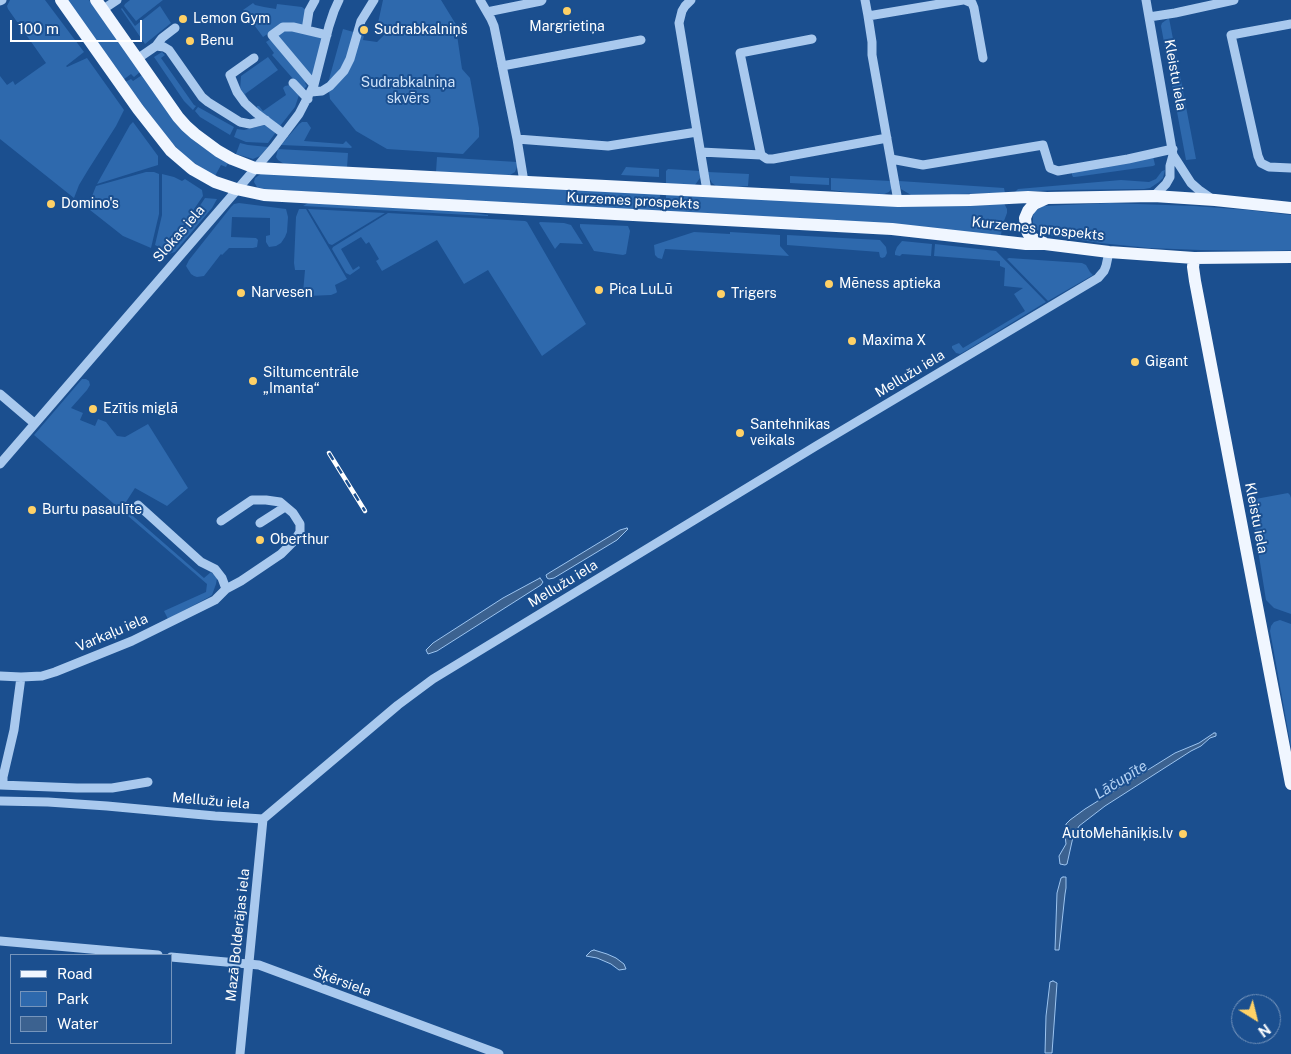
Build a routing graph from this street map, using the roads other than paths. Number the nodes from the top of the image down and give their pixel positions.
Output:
1 (61, 0) edge
2 (117, 0) edge
3 (315, 0) edge
4 (339, 0) edge
5 (374, 0) edge
6 (480, 0) edge
7 (542, 0) edge
8 (691, 0) edge
9 (865, 0) edge
10 (964, 0) edge
11 (1146, 0) edge
12 (1234, 0) edge
13 (99, 5) edge
14 (487, 12) junction
15 (868, 16) junction
16 (1150, 17) junction
17 (1291, 24) edge
18 (175, 28) dead end
19 (306, 30) junction
20 (327, 35) junction
21 (812, 39) dead end
22 (641, 40) dead end
23 (156, 46) junction
24 (254, 58) dead end
25 (983, 58) dead end
26 (137, 59) junction
27 (502, 66) junction
28 (293, 83) dead end
29 (311, 92) junction
30 (266, 120) junction
31 (698, 132) junction
32 (284, 134) junction
33 (887, 138) junction
34 (517, 139) junction
35 (701, 152) junction
36 (1173, 152) junction
37 (761, 155) junction
38 (891, 159) junction
39 (255, 168) junction
40 (1291, 168) edge
41 (524, 182) junction
42 (236, 189) junction
43 (707, 191) junction
44 (1154, 196) junction
45 (1046, 198) junction
46 (1214, 200) junction
47 (898, 201) junction
48 (1291, 208) edge
49 (1045, 244) junction
50 (1109, 252) junction
51 (1291, 257) edge
52 (1194, 258) junction
53 (0, 394) edge
54 (34, 423) junction
55 (0, 464) edge
56 (138, 505) dead end
57 (285, 507) junction
58 (221, 521) dead end
59 (260, 523) dead end
60 (226, 588) junction
61 (0, 676) edge
62 (21, 678) junction
63 (148, 782) dead end
64 (1291, 784) edge
65 (1, 785) edge
66 (0, 800) edge
67 (263, 820) junction
68 (0, 941) edge
69 (147, 954) edge
70 (172, 956) edge
71 (249, 964) junction
72 (240, 1054) edge
73 (499, 1054) edge

1 - 42 main road, Kurzemes prospekts
2 - 13 street
3 - 19 street
4 - 20 street, Slokas iela
5 - 29 street
6 - 14 street
7 - 14 street
8 - 31 street
9 - 15 street
10 - 15 street
10 - 25 street
11 - 16 street, Kleistu iela
12 - 16 street
13 - 26 main road, Kurzemes prospekts
14 - 27 street
15 - 33 street
16 - 36 street, Kleistu iela
17 - 40 street
18 - 23 street
19 - 20 street
19 - 29 street
20 - 29 street, Slokas iela
21 - 37 street
22 - 27 street
23 - 26 street
23 - 30 street
24 - 30 street
26 - 39 main road, Kurzemes prospekts
27 - 34 street
28 - 29 street
29 - 32 street, Slokas iela
30 - 32 street
31 - 34 street
31 - 35 street
32 - 39 street, Slokas iela
33 - 37 street
33 - 38 street
34 - 41 street
35 - 37 street
35 - 43 street
36 - 38 street
36 - 44 street, Kleistu iela
36 - 46 street, Kleistu iela
38 - 47 street
39 - 41 main road, Kurzemes prospekts
39 - 42 street, Slokas iela
41 - 43 main road, Kurzemes prospekts
42 - 49 main road, Kurzemes prospekts
42 - 54 street, Slokas iela
43 - 47 main road, Kurzemes prospekts
44 - 45 main road, Kurzemes prospekts
44 - 46 main road, Kurzemes prospekts
45 - 47 main road, Kurzemes prospekts
45 - 49 main road
46 - 48 main road, Kurzemes prospekts
49 - 50 main road, Kurzemes prospekts
50 - 52 main road, Kurzemes prospekts
50 - 67 street, Mellužu iela
51 - 52 main road, Kurzemes prospekts
52 - 64 main road, Kleistu iela
53 - 54 street
54 - 55 street, Slokas iela
56 - 60 street
57 - 58 street
57 - 59 street
57 - 60 street, Varkaļu iela
60 - 62 street, Varkaļu iela
61 - 62 street, Varkaļu iela
62 - 65 street
63 - 65 street
66 - 67 street, Mellužu iela
67 - 71 street, Mazā Bolderājas iela
68 - 69 street
70 - 71 street, Šķērsiela
71 - 72 street, Mazā Bolderājas iela
71 - 73 street, Šķērsiela

